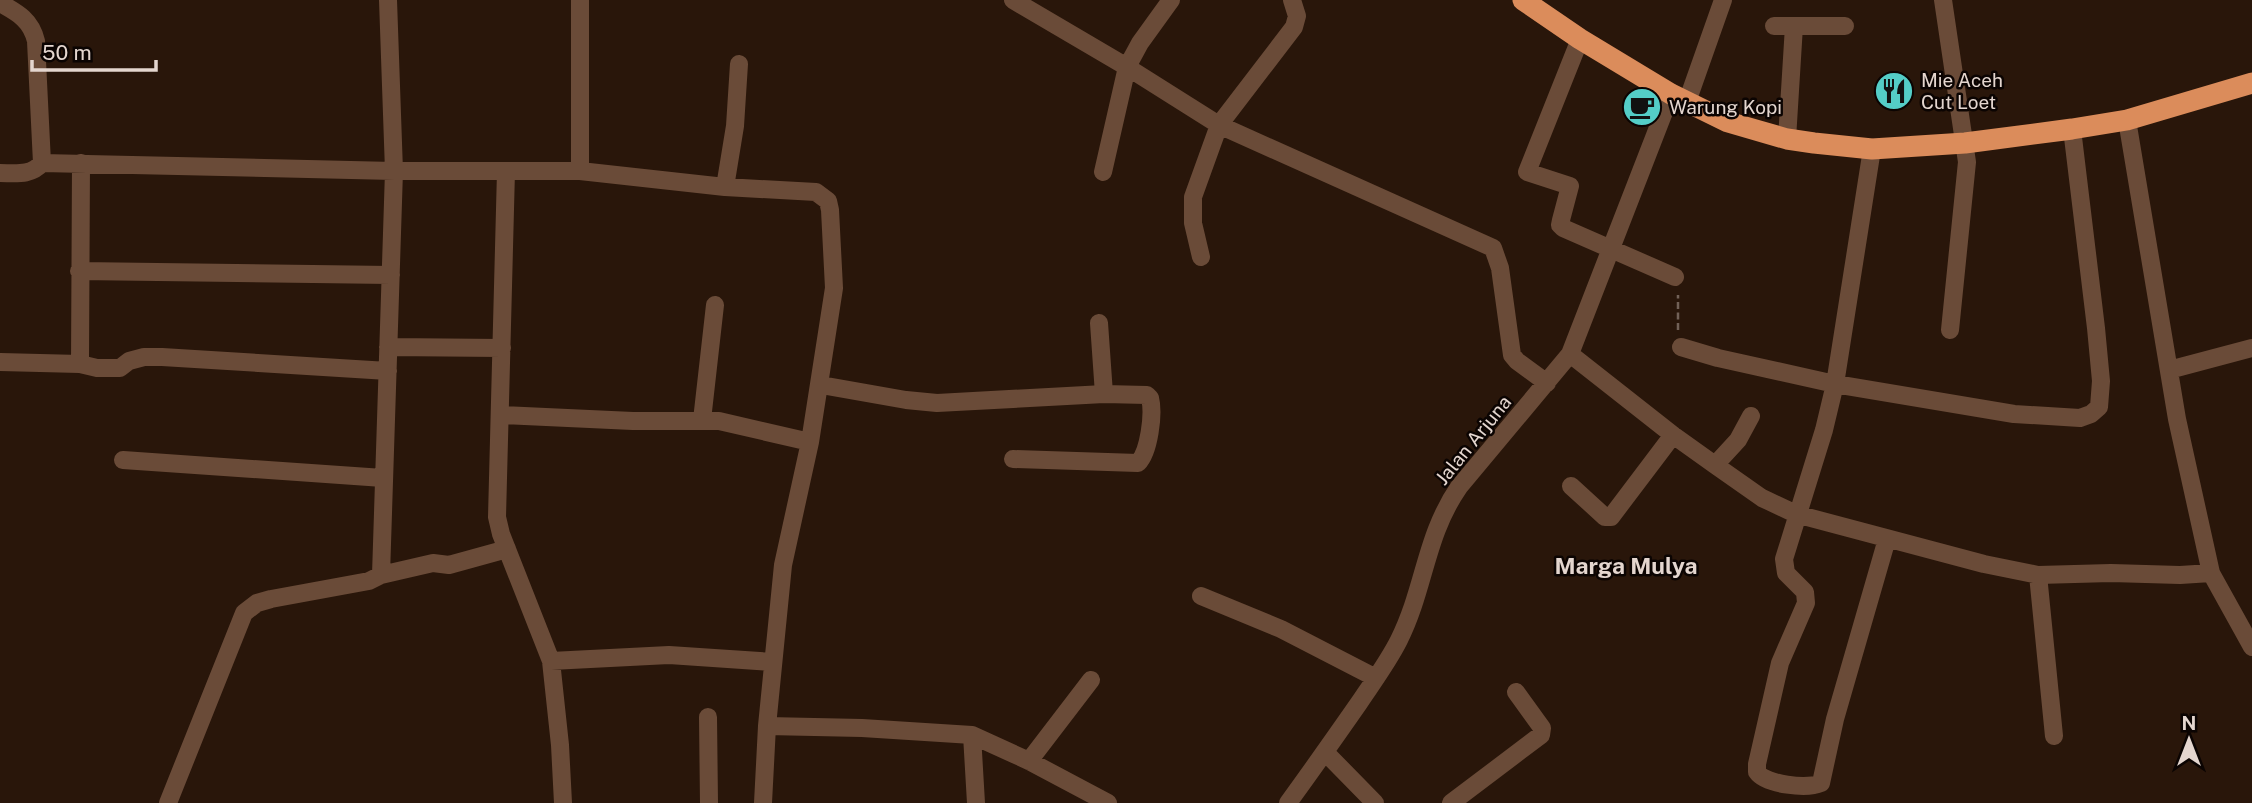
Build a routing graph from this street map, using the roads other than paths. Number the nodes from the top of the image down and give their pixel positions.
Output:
1 (388, 0) edge
2 (580, 0) edge
3 (1013, 0) edge
4 (1171, 0) edge
5 (1292, 0) edge
6 (1523, 0) edge
7 (1723, 0) edge
8 (1943, 0) edge
9 (0, 3) edge
10 (1774, 26) dead end
11 (1794, 26) junction
12 (1845, 26) dead end
13 (1580, 39) junction
14 (739, 64) dead end
15 (1126, 67) junction
16 (2252, 83) edge
17 (1679, 98) junction
18 (2127, 120) junction
19 (1219, 125) junction
20 (2072, 129) junction
21 (1787, 139) junction
22 (1965, 143) junction
23 (1872, 149) junction
24 (42, 163) junction
25 (81, 163) junction
26 (394, 171) junction
27 (506, 171) junction
28 (580, 171) junction
29 (1103, 172) dead end
30 (0, 173) edge
31 (725, 187) junction
32 (1610, 249) junction
33 (1200, 257) dead end
34 (79, 271) junction
35 (391, 275) junction
36 (1675, 277) road end
37 (715, 305) dead end
38 (1099, 323) dead end
39 (1950, 330) dead end
40 (1681, 346) road end
41 (388, 347) junction
42 (502, 348) junction
43 (2252, 348) edge
44 (1570, 354) junction
45 (0, 362) edge
46 (80, 364) junction
47 (2169, 370) junction
48 (388, 371) junction
49 (1547, 383) junction
50 (1835, 384) junction
51 (821, 385) junction
52 (1104, 394) junction
53 (501, 415) junction
54 (1751, 416) dead end
55 (702, 420) junction
56 (1673, 435) junction
57 (810, 442) junction
58 (1013, 459) dead end
59 (123, 460) dead end
60 (1715, 465) junction
61 (383, 478) junction
62 (1571, 486) dead end
63 (1796, 514) junction
64 (1887, 539) junction
65 (507, 549) junction
66 (2211, 573) junction
67 (381, 575) junction
68 (2038, 575) junction
69 (1200, 596) dead end
70 (2252, 647) edge
71 (551, 661) junction
72 (773, 662) junction
73 (1376, 678) junction
74 (1091, 680) dead end
75 (1516, 692) dead end
76 (708, 717) dead end
77 (767, 726) junction
78 (972, 735) junction
79 (2054, 736) dead end
80 (1325, 752) junction
81 (1029, 761) junction
82 (168, 803) edge
83 (563, 803) edge
84 (709, 803) edge
85 (763, 803) edge
86 (976, 803) edge
87 (1108, 803) edge
88 (1288, 803) edge
89 (1375, 803) edge
90 (1451, 803) edge

1 - 26 street
2 - 28 street
3 - 15 street
4 - 15 street
5 - 19 street
6 - 13 highway
7 - 17 street, Jalan Arjuna
8 - 22 street
9 - 24 street
10 - 11 street
11 - 12 street
11 - 21 street
13 - 17 highway
13 - 32 street
14 - 31 street
15 - 19 street
15 - 29 street
16 - 18 highway
17 - 21 highway
17 - 32 street, Jalan Arjuna
18 - 20 highway
18 - 47 street
19 - 33 street
19 - 49 street
20 - 22 highway
20 - 50 street
21 - 23 highway
22 - 23 highway
22 - 39 street
23 - 50 street
24 - 25 street
24 - 30 street
25 - 26 street
25 - 34 street
26 - 27 street
26 - 35 street
27 - 28 street
27 - 42 street
28 - 31 street
31 - 51 street
32 - 36 street
32 - 44 street, Jalan Arjuna
34 - 35 street
34 - 46 street
35 - 41 street
37 - 55 street
38 - 52 street
40 - 50 street
41 - 42 street
41 - 48 street
42 - 53 street
43 - 47 street
44 - 49 street, Jalan Arjuna
44 - 56 street
45 - 46 street
46 - 48 street
47 - 66 street
48 - 61 street
49 - 73 street, Jalan Arjuna
50 - 63 street
51 - 52 street
51 - 57 street
52 - 58 street
53 - 55 street
53 - 65 street
54 - 60 street
55 - 57 street
56 - 60 street
56 - 62 street
57 - 72 street
59 - 61 street
60 - 63 street
61 - 67 street
63 - 64 street
63 - 64 street
64 - 68 street
65 - 67 street
65 - 71 street
66 - 68 street
66 - 70 street
67 - 82 street
68 - 79 street
69 - 73 street
71 - 72 street
71 - 83 street
72 - 77 street
73 - 80 street, Jalan Arjuna
74 - 81 street
75 - 90 street
76 - 84 street
77 - 78 street
77 - 85 street
78 - 81 street
78 - 86 street
80 - 88 street, Jalan Arjuna
80 - 89 street
81 - 87 street

